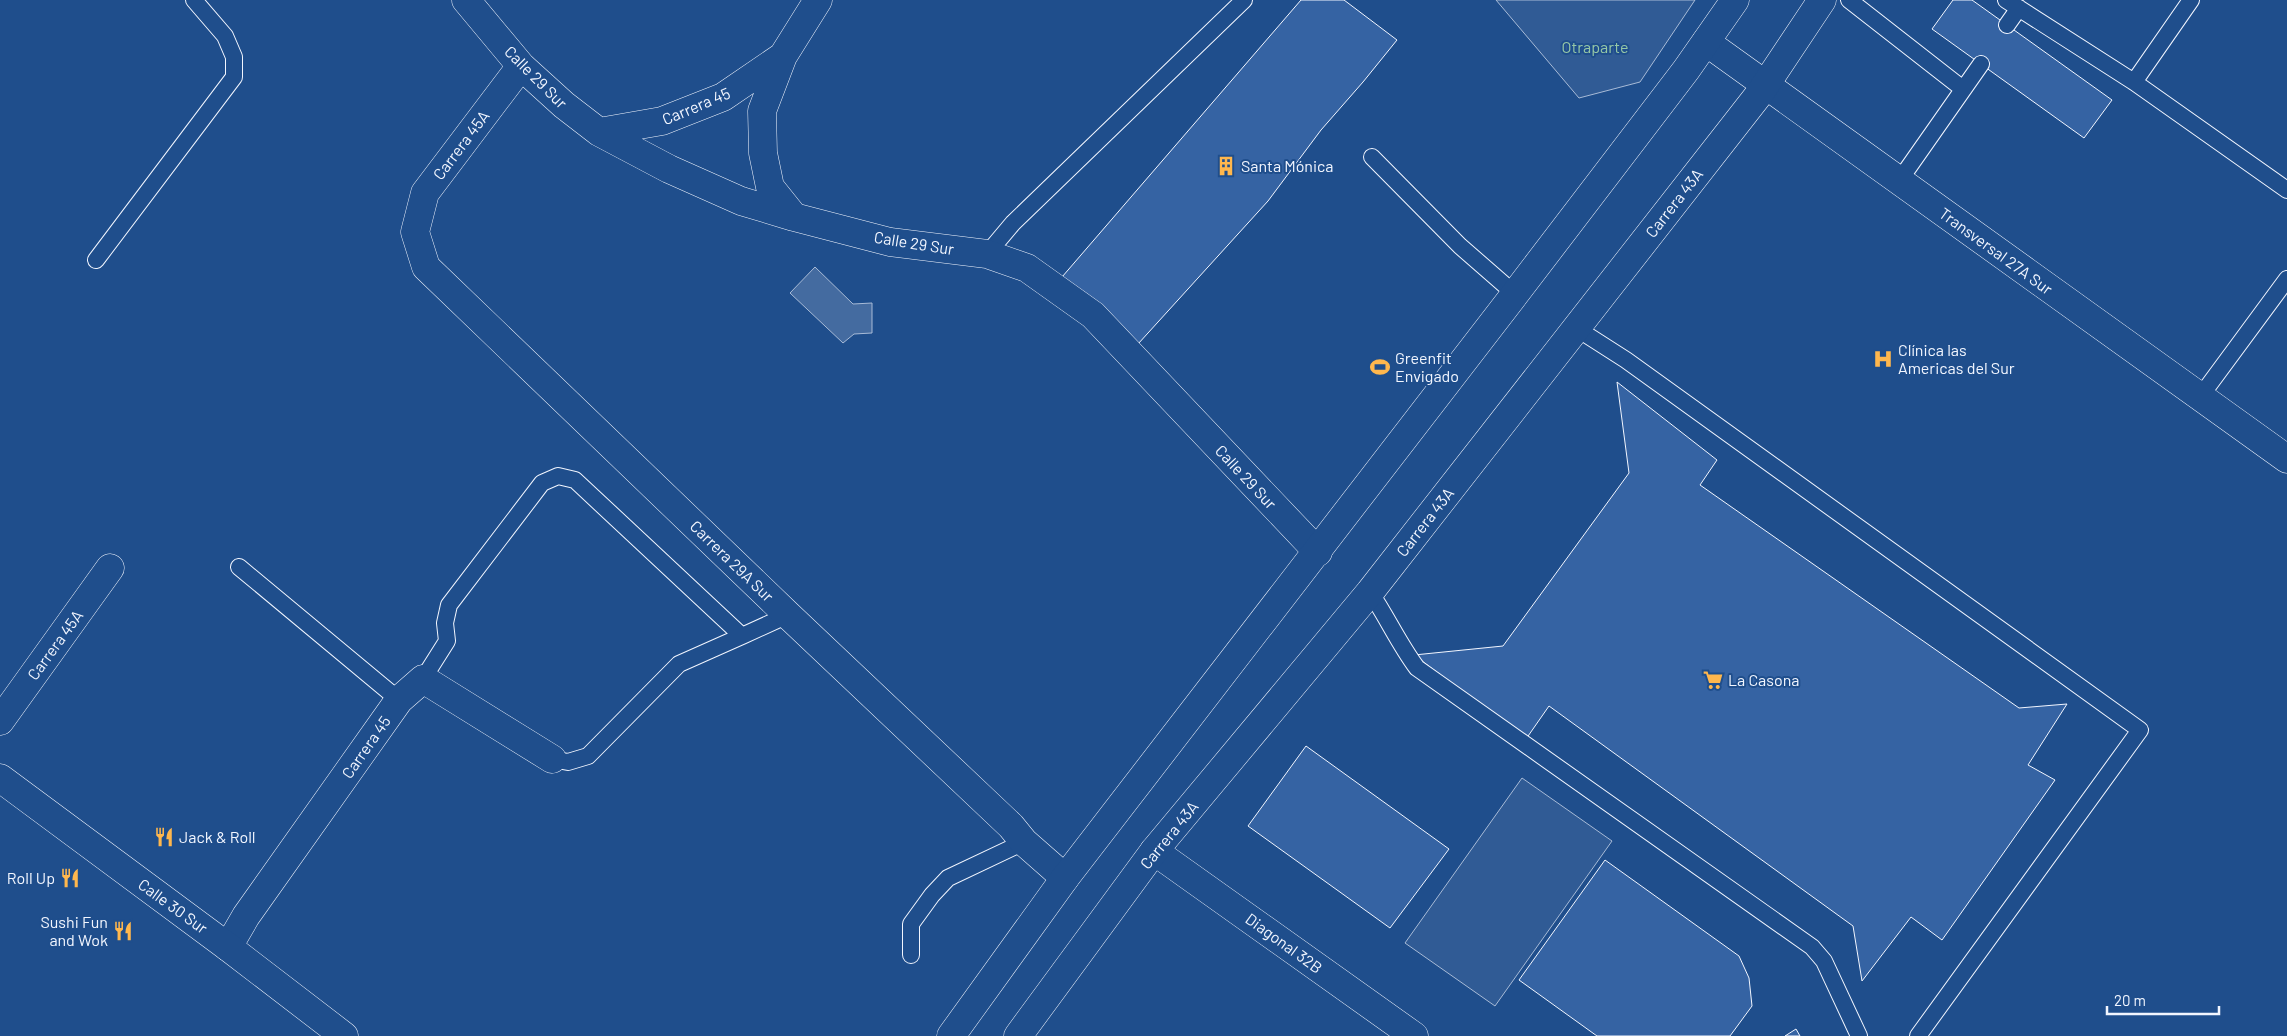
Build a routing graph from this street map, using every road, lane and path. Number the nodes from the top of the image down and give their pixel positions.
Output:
1 (194, 0) edge
2 (466, 0) edge
3 (818, 0) edge
4 (1244, 0) edge
5 (1735, 0) edge
6 (1822, 0) edge
7 (1850, 0) edge
8 (2190, 0) edge
9 (2013, 4) edge
10 (2007, 25) dead end
11 (1706, 42) junction
12 (783, 56) junction
13 (1981, 64) dead end
14 (521, 66) junction
15 (2134, 82) junction
16 (1765, 85) junction
17 (1963, 88) junction
18 (599, 132) junction
19 (1372, 157) dead end
20 (1899, 181) junction
21 (2287, 190) edge
22 (794, 217) junction
23 (415, 232) joint
24 (987, 254) junction
25 (96, 260) dead end
26 (2287, 279) edge
27 (1515, 294) junction
28 (1576, 328) junction
29 (2200, 397) junction
30 (2287, 459) edge
31 (1318, 552) junction
32 (239, 567) dead end
33 (110, 568) dead end
34 (1370, 592) junction
35 (788, 615) junction
36 (742, 636) junction
37 (423, 679) junction
38 (399, 700) junction
39 (0, 721) edge
40 (552, 759) joint
41 (0, 778) edge
42 (1024, 842) junction
43 (1154, 851) junction
44 (1065, 878) junction
45 (228, 947) junction
46 (912, 955) dead end
47 (344, 1036) edge
48 (951, 1036) edge
49 (1018, 1036) edge
50 (1414, 1036) edge
51 (1859, 1036) edge
52 (1918, 1036) edge

1 - 25 lane
2 - 14 street, Calle 29 Sur
3 - 12 street, Carrera 45
4 - 24 lane
5 - 11 street
6 - 16 street, Carrera 43A
7 - 17 lane
8 - 15 lane
9 - 10 lane
9 - 15 lane
11 - 16 street, Transversal 27A Sur
11 - 27 street
12 - 18 street, Carrera 45
12 - 22 street, Carrera 45
13 - 17 lane
14 - 18 street, Calle 29 Sur
14 - 23 street, Carrera 45A
15 - 21 lane
16 - 20 street, Transversal 27A Sur
16 - 28 street, Carrera 43A
17 - 20 lane
18 - 22 street, Calle 29 Sur
19 - 27 lane
20 - 29 street, Transversal 27A Sur
22 - 24 street, Calle 29 Sur
23 - 35 street, Carrera 29A Sur
24 - 31 street, Calle 29 Sur
26 - 29 lane
27 - 31 street
28 - 34 street, Carrera 43A
28 - 52 lane
29 - 30 street, Transversal 27A Sur
31 - 44 street
32 - 38 lane
33 - 39 street, Carrera 45A
34 - 43 street, Carrera 43A
34 - 51 lane
35 - 36 lane
35 - 42 street, Carrera 29A Sur
36 - 37 lane
36 - 40 lane
37 - 38 street, Carrera 45
37 - 40 street
38 - 45 street, Carrera 45
41 - 45 street, Calle 30 Sur
42 - 44 street, Carrera 29A Sur
42 - 46 lane
43 - 49 street, Carrera 43A
43 - 50 street, Diagonal 32B
44 - 48 street
45 - 47 street, Calle 30 Sur

